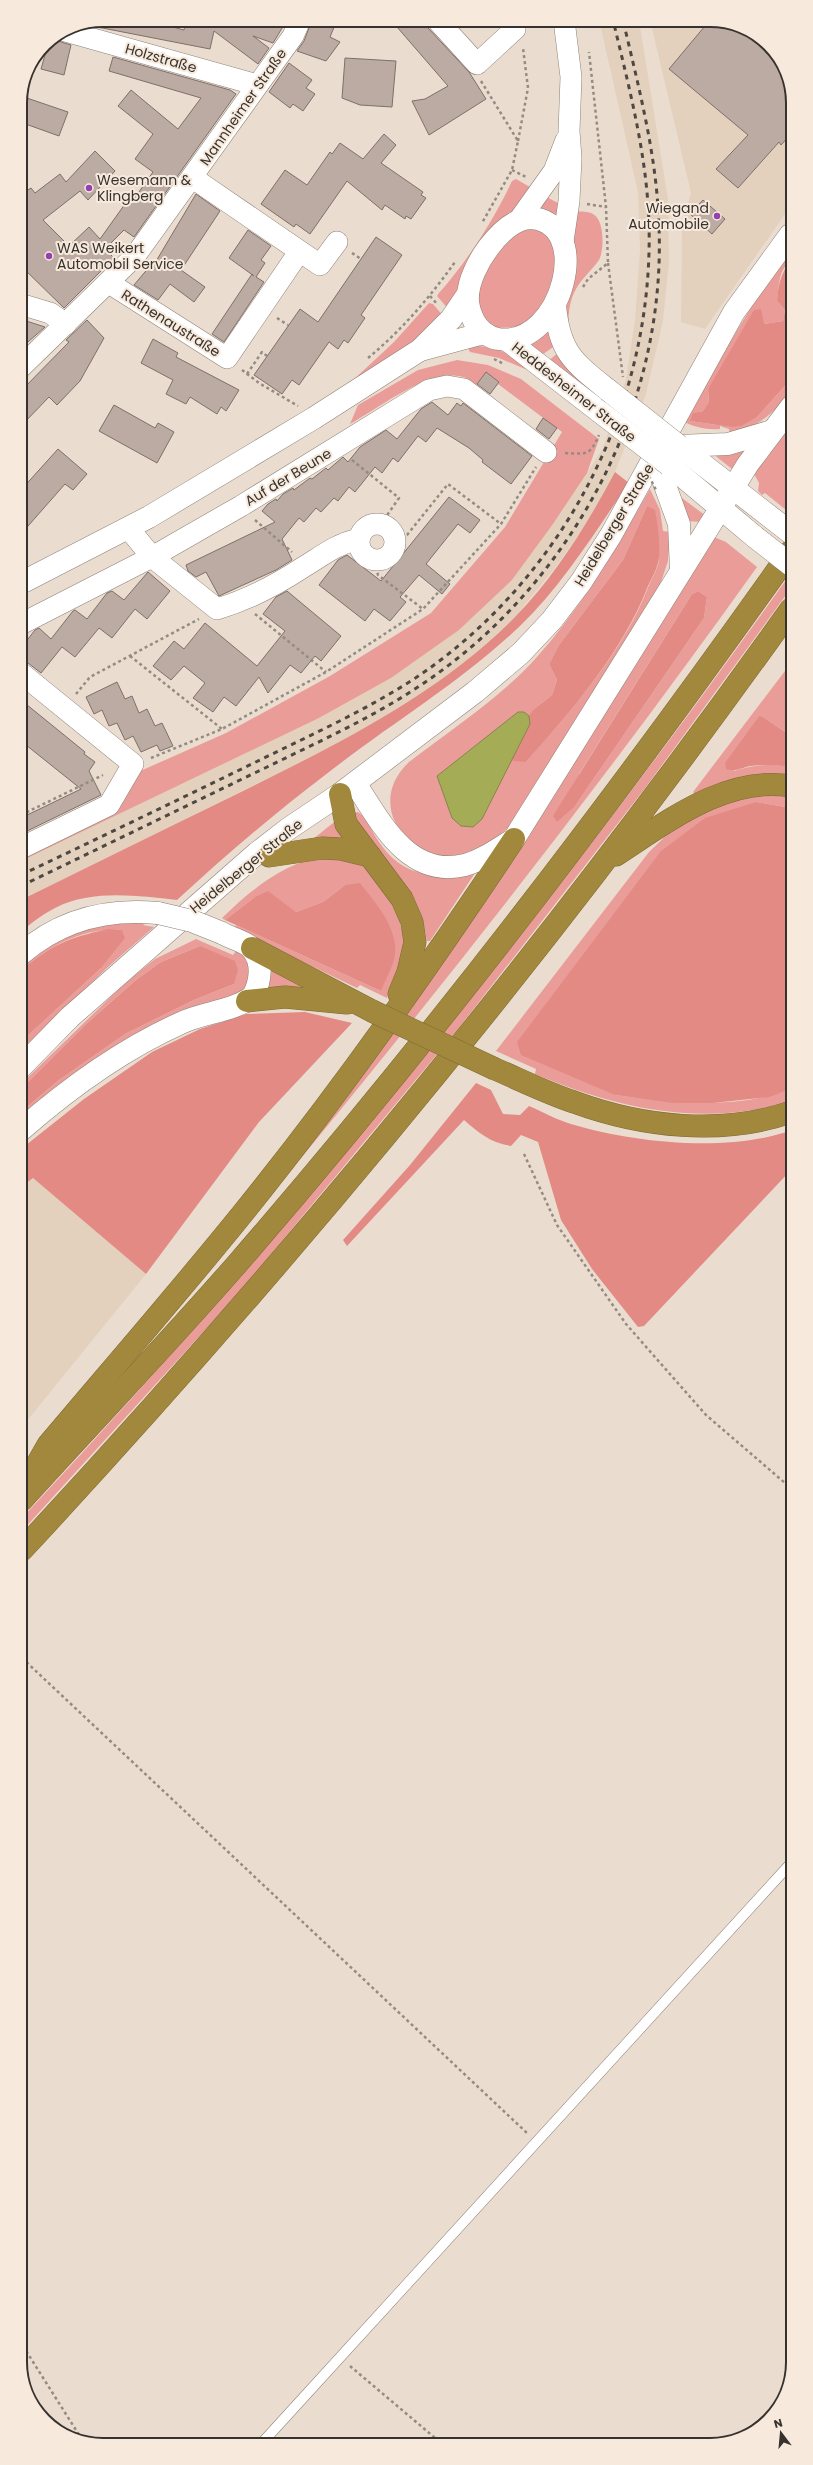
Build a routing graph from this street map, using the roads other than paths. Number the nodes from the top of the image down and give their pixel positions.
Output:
1 (297, 27) edge
2 (444, 27) edge
3 (513, 27) edge
4 (565, 27) edge
5 (73, 33) edge
6 (257, 85) junction
7 (569, 131) junction
8 (193, 178) junction
9 (520, 220) junction
10 (786, 240) edge
11 (563, 241) junction
12 (337, 242) dead end
13 (299, 252) junction
14 (109, 283) junction
15 (468, 294) junction
16 (555, 305) junction
17 (27, 306) edge
18 (66, 324) junction
19 (484, 333) junction
20 (507, 340) junction
21 (420, 350) junction
22 (27, 361) edge
23 (786, 413) edge
24 (772, 431) junction
25 (679, 446) junction
26 (546, 452) road end
27 (666, 471) junction
28 (734, 487) junction
29 (721, 507) junction
30 (129, 529) junction
31 (786, 529) edge
32 (359, 539) junction
33 (152, 557) junction
34 (786, 558) edge
35 (786, 562) edge
36 (681, 570) junction
37 (27, 580) edge
38 (786, 616) edge
39 (27, 621) edge
40 (27, 679) edge
41 (786, 786) edge
42 (348, 788) junction
43 (514, 839) junction
44 (27, 845) edge
45 (268, 856) junction
46 (370, 856) junction
47 (605, 862) junction
48 (155, 942) junction
49 (252, 948) junction
50 (27, 949) edge
51 (247, 1001) junction
52 (372, 1013) junction
53 (27, 1061) edge
54 (786, 1114) edge
55 (27, 1125) edge
56 (27, 1483) edge
57 (27, 1495) edge
58 (27, 1544) edge
59 (786, 1869) edge
60 (267, 2438) edge

1 - 6 street, Mannheimer Straße
2 - 3 street
4 - 7 street
5 - 6 street, Holzstraße
6 - 8 street, Mannheimer Straße
7 - 9 street
7 - 11 street
8 - 13 street
8 - 14 street, Mannheimer Straße
9 - 11 main road
9 - 15 main road
10 - 42 main road, Heidelberger Straße
11 - 16 main road
12 - 13 street
13 - 14 street, Rathenaustraße
14 - 18 street, Mannheimer Straße
15 - 19 main road
15 - 21 main road
16 - 20 main road
16 - 25 main road, Heddesheimer Straße, bridge
17 - 18 street
18 - 22 street, Mannheimer Straße
19 - 20 main road
19 - 21 main road
20 - 27 main road, Heddesheimer Straße, bridge
21 - 30 main road
23 - 24 main road
24 - 25 main road
24 - 28 main road
25 - 28 main road, Heddesheimer Straße
26 - 33 street, Auf der Beune
27 - 29 main road
27 - 36 main road
28 - 29 main road
28 - 31 main road, Heddesheimer Straße
29 - 35 main road, bridge
29 - 36 main road
30 - 33 street
30 - 37 main road
32 - 32 street
32 - 33 street
33 - 39 street, Auf der Beune
34 - 57 highway
36 - 43 main road
38 - 47 highway
40 - 44 street
41 - 47 highway
42 - 43 main road
42 - 45 main road, Heidelberger Straße
42 - 46 highway
42 - 48 main road, Heidelberger Straße
43 - 52 highway
45 - 46 highway
45 - 48 main road, Heidelberger Straße
46 - 52 highway
47 - 58 highway
48 - 53 main road, Heidelberger Straße
49 - 50 main road, bridge
49 - 51 main road
49 - 52 highway
51 - 52 highway
51 - 55 main road
52 - 54 highway, bridge
52 - 56 highway
59 - 60 lane

